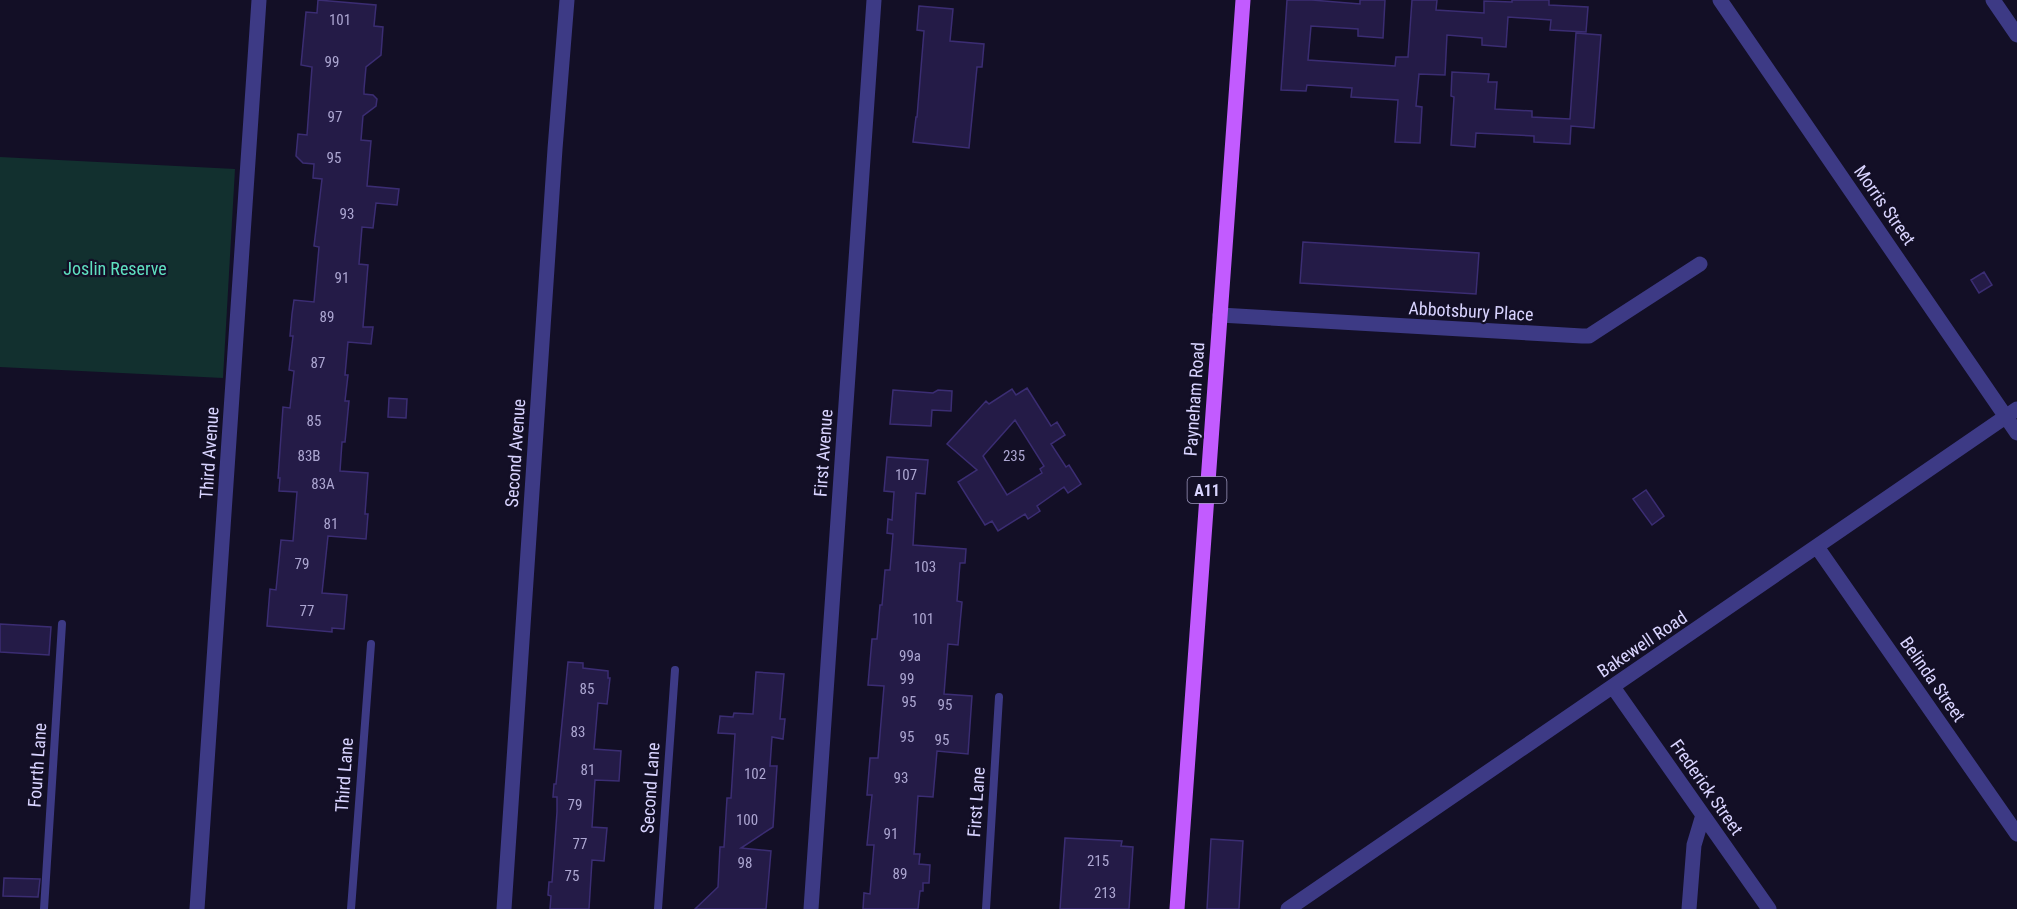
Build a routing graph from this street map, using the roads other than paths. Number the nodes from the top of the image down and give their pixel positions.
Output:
1 (259, 0) edge
2 (567, 0) edge
3 (874, 0) edge
4 (1243, 0) edge
5 (1720, 0) edge
6 (1993, 0) edge
7 (2017, 35) edge
8 (1700, 264) dead end
9 (1220, 315) junction
10 (2012, 413) edge
11 (2017, 433) edge
12 (1817, 547) junction
13 (62, 624) dead end
14 (371, 644) dead end
15 (675, 670) dead end
16 (1613, 687) junction
17 (999, 697) dead end
18 (1703, 815) junction
19 (2017, 834) edge
20 (44, 909) edge
21 (197, 909) edge
22 (351, 909) edge
23 (504, 909) edge
24 (658, 909) edge
25 (811, 909) edge
26 (986, 909) edge
27 (1177, 909) edge
28 (1288, 909) edge
29 (1689, 909) edge
30 (1769, 909) edge

1 - 21 street, Third Avenue
2 - 23 street, Second Avenue
3 - 25 street, First Avenue
4 - 9 main road, Payneham Road / A11
5 - 10 street, Morris Street
6 - 7 street
8 - 9 street, Abbotsbury Place
9 - 27 main road, Payneham Road / A11
10 - 11 street, Morris Street
10 - 12 street, Bakewell Road
12 - 16 street, Bakewell Road
12 - 19 street, Belinda Street
13 - 20 lane, Fourth Lane
14 - 22 lane, Third Lane
15 - 24 lane, Second Lane
16 - 18 street, Frederick Street
16 - 28 street, Bakewell Road
17 - 26 lane, First Lane
18 - 29 street
18 - 30 street, Frederick Street

